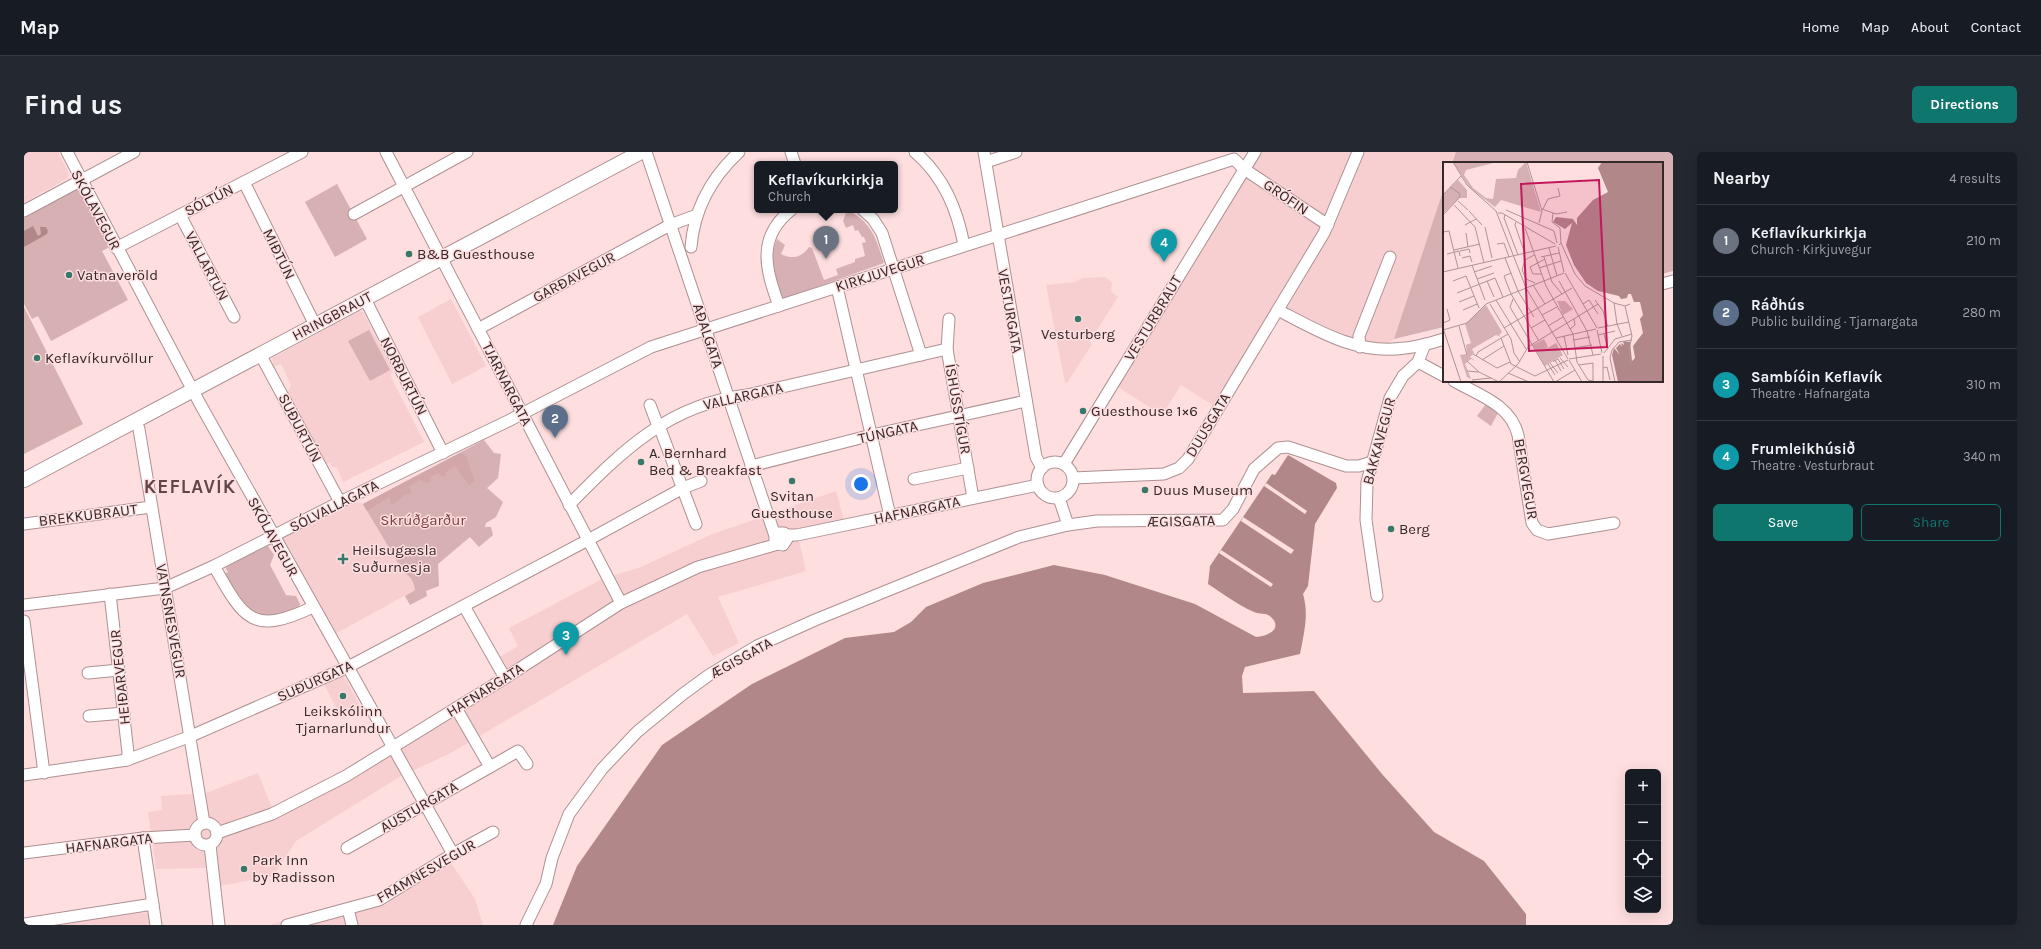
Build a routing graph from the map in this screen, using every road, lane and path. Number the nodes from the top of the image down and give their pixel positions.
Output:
1 (67, 152) edge
2 (134, 152) edge
3 (302, 152) edge
4 (386, 152) edge
5 (467, 152) edge
6 (641, 152) edge
7 (646, 152) edge
8 (739, 152) edge
9 (915, 152) edge
10 (1016, 152) edge
11 (1254, 152) edge
12 (1358, 152) edge
13 (985, 157) edge
14 (1244, 169) junction
15 (81, 180) junction
16 (244, 182) junction
17 (404, 187) junction
18 (24, 211) edge
19 (788, 213) edge
20 (866, 213) edge
21 (354, 214) dead end
22 (180, 215) junction
23 (697, 215) junction
24 (1328, 224) junction
25 (670, 225) junction
26 (997, 235) junction
27 (964, 246) junction
28 (691, 247) dead end
29 (116, 248) junction
30 (1390, 257) dead end
31 (441, 258) junction
32 (894, 268) junction
33 (1673, 281) edge
34 (1663, 284) edge
35 (837, 287) junction
36 (365, 299) junction
37 (779, 306) junction
38 (1278, 310) junction
39 (234, 317) dead end
40 (949, 319) dead end
41 (315, 325) junction
42 (478, 329) junction
43 (706, 330) junction
44 (1443, 340) edge
45 (1425, 344) junction
46 (1360, 347) junction
47 (947, 349) junction
48 (260, 354) junction
49 (921, 355) junction
50 (1418, 362) junction
51 (857, 371) junction
52 (1443, 375) edge
53 (1456, 382) edge
54 (192, 390) junction
55 (728, 397) junction
56 (1026, 401) junction
57 (650, 405) dead end
58 (522, 414) junction
59 (959, 416) junction
60 (135, 420) junction
61 (660, 428) junction
62 (872, 435) junction
63 (443, 453) junction
64 (1372, 462) junction
65 (1064, 464) junction
66 (751, 466) junction
67 (968, 468) junction
68 (1042, 468) junction
69 (914, 478) dead end
70 (1073, 478) junction
71 (24, 480) edge
72 (701, 481) dead end
73 (1038, 485) junction
74 (683, 488) junction
75 (973, 498) junction
76 (1059, 498) junction
77 (340, 502) junction
78 (569, 505) junction
79 (151, 507) junction
80 (890, 516) junction
81 (1614, 523) dead end
82 (24, 524) edge
83 (696, 524) dead end
84 (1068, 525) junction
85 (273, 536) junction
86 (780, 538) junction
87 (588, 540) junction
88 (214, 566) junction
89 (166, 588) junction
90 (110, 594) junction
91 (1377, 596) dead end
92 (621, 603) junction
93 (24, 605) edge
94 (464, 606) junction
95 (313, 607) junction
96 (24, 621) edge
97 (348, 667) junction
98 (119, 670) junction
99 (88, 673) dead end
100 (505, 678) junction
101 (456, 708) junction
102 (124, 713) junction
103 (89, 716) dead end
104 (191, 736) junction
105 (393, 747) junction
106 (127, 760) junction
107 (526, 764) dead end
108 (490, 767) junction
109 (44, 773) junction
110 (24, 775) edge
111 (425, 804) junction
112 (204, 823) junction
113 (493, 832) dead end
114 (217, 833) junction
115 (195, 836) junction
116 (143, 838) junction
117 (210, 845) junction
118 (347, 848) dead end
119 (24, 853) edge
120 (453, 854) junction
121 (153, 904) junction
122 (348, 909) junction
123 (24, 924) edge
124 (156, 925) edge
125 (219, 925) edge
126 (287, 925) edge
127 (352, 925) edge
128 (526, 925) edge

1 - 15 street, SKÓLAVEGUR
2 - 15 street
3 - 16 street, SÓLTÚN
4 - 17 street, TJARNARGATA
5 - 17 street
6 - 31 main road, HRINGBRAUT
7 - 25 street, AÐALGATA
8 - 23 street
9 - 27 street
10 - 13 street
11 - 14 street, VESTURBRAUT
12 - 24 street
13 - 26 street, VESTURGATA
14 - 24 street, GRÓFIN
14 - 26 street, KIRKJUVEGUR
14 - 65 street, VESTURBRAUT
15 - 18 street
15 - 29 street, SKÓLAVEGUR
16 - 22 street, SÓLTÚN
16 - 41 street, MIÐTÚN
17 - 21 street
17 - 31 street, TJARNARGATA
19 - 37 street
20 - 32 street
22 - 29 street, SÓLTÚN
22 - 39 street, VALLARTÚN
23 - 25 street, GARÐAVEGUR
23 - 28 street
24 - 38 street
25 - 42 street, GARÐAVEGUR
25 - 43 street, AÐALGATA
26 - 27 street, KIRKJUVEGUR
26 - 56 street, VESTURGATA
27 - 32 street, KIRKJUVEGUR
29 - 54 street, SKÓLAVEGUR
30 - 46 street
31 - 36 main road, HRINGBRAUT
31 - 42 street, TJARNARGATA
32 - 35 street, KIRKJUVEGUR
32 - 49 street
33 - 34 street
35 - 37 street, KIRKJUVEGUR
35 - 51 street
36 - 41 main road, HRINGBRAUT
36 - 63 street, NORÐURTÚN
37 - 43 street, KIRKJUVEGUR
38 - 46 street
38 - 70 street, DUUSGATA
40 - 47 street, ÍSHÚSSTÍGUR
41 - 48 main road, HRINGBRAUT
42 - 58 street, TJARNARGATA
43 - 55 street, AÐALGATA
43 - 58 street, KIRKJUVEGUR
44 - 45 street
45 - 46 street
45 - 50 street, BAKKAVEGUR
47 - 49 street, VALLARGATA
47 - 59 street, ÍSHÚSSTÍGUR
48 - 54 main road, HRINGBRAUT
48 - 77 street, SUÐURTÚN
49 - 51 street, VALLARGATA
50 - 52 street
50 - 64 street, BAKKAVEGUR
51 - 55 street, VALLARGATA
51 - 62 street
53 - 81 street, BERGVEGUR
54 - 60 main road, HRINGBRAUT
54 - 85 street, SKÓLAVEGUR
55 - 61 street, VALLARGATA
55 - 66 street, AÐALGATA
56 - 59 street, TÚNGATA
56 - 68 street, VESTURGATA
57 - 61 street
58 - 63 street, SÓLVALLAGATA
58 - 78 street, TJARNARGATA
59 - 62 street, TÚNGATA
59 - 67 street, ÍSHÚSSTÍGUR
60 - 71 main road, HRINGBRAUT
60 - 79 street, VATNSNESVEGUR
61 - 74 street
61 - 78 street, VALLARGATA
62 - 66 street, TÚNGATA
62 - 80 street
63 - 77 street, SÓLVALLAGATA
64 - 84 street, ÆGISGATA
64 - 91 street, BAKKAVEGUR
65 - 68 street
65 - 70 street
66 - 86 street, AÐALGATA
67 - 69 street, HAFNARGATA
67 - 75 street, ÍSHÚSSTÍGUR
68 - 73 street
70 - 76 street
72 - 74 street
73 - 75 street, HAFNARGATA
73 - 76 street
74 - 83 street
74 - 87 street
75 - 80 street, HAFNARGATA
76 - 84 street
77 - 85 street, SÓLVALLAGATA
78 - 87 street, TJARNARGATA
79 - 82 street, BREKKUBRAUT
79 - 89 street, VATNSNESVEGUR
80 - 86 street, HAFNARGATA
84 - 128 street, ÆGISGATA
85 - 88 street, SÓLVALLAGATA
85 - 95 street, SKÓLAVEGUR
86 - 92 street, HAFNARGATA
87 - 92 street, TJARNARGATA
87 - 94 street, SUÐURGATA
88 - 89 street, SÓLVALLAGATA
88 - 95 street
89 - 90 street, SÓLVALLAGATA
89 - 104 street, VATNSNESVEGUR
90 - 93 street, SÓLVALLAGATA
90 - 98 street, HEIÐARVEGUR
92 - 100 street, HAFNARGATA
94 - 97 street, SUÐURGATA
94 - 100 street
95 - 97 street, SKÓLAVEGUR
96 - 109 street
97 - 104 street, SUÐURGATA
97 - 105 street, SKÓLAVEGUR
98 - 99 street
98 - 102 street, HEIÐARVEGUR
100 - 101 street, HAFNARGATA
101 - 105 street, HAFNARGATA
101 - 108 street
102 - 103 street
102 - 106 street, HEIÐARVEGUR
104 - 106 street, SUÐURGATA
104 - 112 street, VATNSNESVEGUR
105 - 111 street, SKÓLAVEGUR
105 - 114 street, HAFNARGATA
106 - 109 street, SUÐURGATA
107 - 108 street, AUSTURGATA
108 - 111 street, AUSTURGATA
109 - 110 street, SUÐURGATA
111 - 118 street, AUSTURGATA
111 - 120 street, SKÓLAVEGUR
112 - 114 street
112 - 115 street
113 - 120 street, FRAMNESVEGUR
114 - 117 street
115 - 116 street, HAFNARGATA
115 - 117 street
116 - 119 street, HAFNARGATA
116 - 121 street
117 - 125 street
120 - 122 street, FRAMNESVEGUR
121 - 123 street
121 - 124 street
122 - 126 street, FRAMNESVEGUR
122 - 127 street

